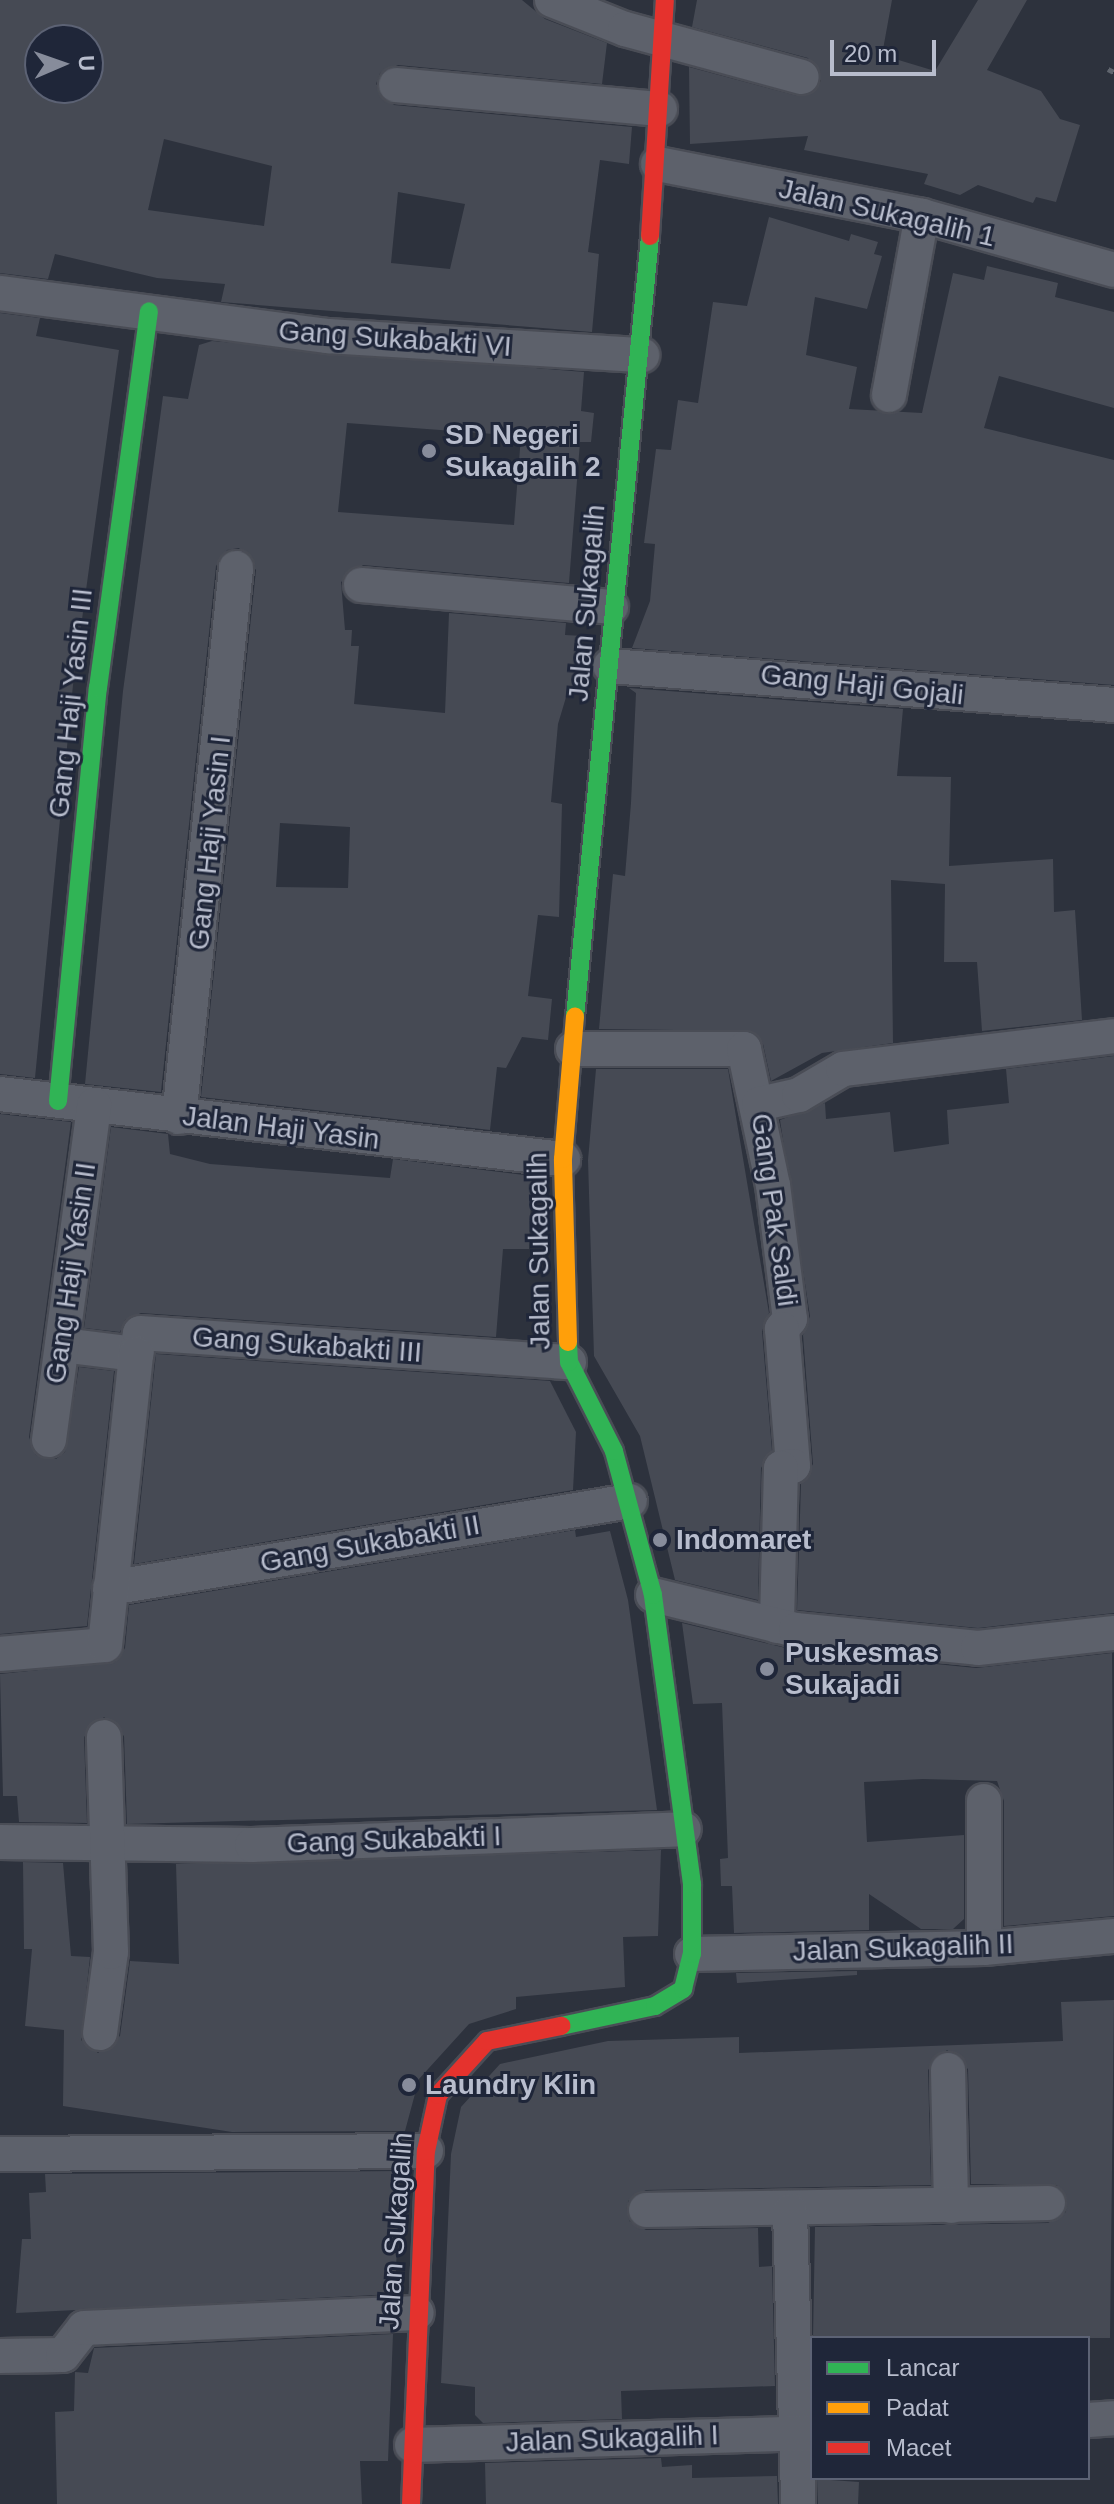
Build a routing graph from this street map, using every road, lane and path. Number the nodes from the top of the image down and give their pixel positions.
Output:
1 (552, 0) edge
2 (665, 0) edge
3 (666, 40) junction
4 (802, 77) dead end
5 (396, 85) dead end
6 (660, 109) junction
7 (658, 164) junction
8 (922, 216) junction
9 (1114, 270) edge
10 (0, 293) edge
11 (149, 311) junction
12 (642, 355) junction
13 (889, 395) dead end
14 (236, 568) dead end
15 (361, 585) dead end
16 (611, 607) junction
17 (610, 666) junction
18 (1114, 705) edge
19 (1114, 1036) edge
20 (573, 1049) junction
21 (0, 1094) edge
22 (58, 1101) junction
23 (759, 1104) junction
24 (94, 1105) junction
25 (179, 1117) junction
26 (563, 1159) junction
27 (62, 1345) junction
28 (136, 1354) junction
29 (569, 1362) junction
30 (49, 1440) dead end
31 (630, 1501) junction
32 (110, 1588) junction
33 (653, 1595) junction
34 (777, 1626) junction
35 (1114, 1633) edge
36 (0, 1654) edge
37 (104, 1737) dead end
38 (984, 1801) dead end
39 (684, 1829) junction
40 (0, 1842) edge
41 (103, 1847) junction
42 (1114, 1936) edge
43 (984, 1948) junction
44 (692, 1954) junction
45 (100, 2033) dead end
46 (948, 2070) dead end
47 (426, 2151) junction
48 (0, 2154) edge
49 (1048, 2203) dead end
50 (951, 2206) junction
51 (646, 2210) dead end
52 (790, 2211) junction
53 (417, 2313) junction
54 (0, 2356) edge
55 (1114, 2418) edge
56 (1090, 2420) edge
57 (803, 2433) edge
58 (412, 2445) junction
59 (411, 2504) edge
60 (798, 2504) edge

1 - 3 street
2 - 3 street, Jalan Sukagalih
3 - 4 street
3 - 6 street, Jalan Sukagalih
5 - 6 street
6 - 7 street, Jalan Sukagalih
7 - 8 street, Jalan Sukagalih 1
7 - 12 street, Jalan Sukagalih
8 - 9 street, Jalan Sukagalih 1
8 - 13 street
10 - 11 street, Gang Sukabakti VI
11 - 12 street, Gang Sukabakti VI
11 - 22 street, Gang Haji Yasin III
12 - 16 street, Jalan Sukagalih
14 - 25 street, Gang Haji Yasin I
15 - 16 street
16 - 17 street, Jalan Sukagalih
17 - 18 street, Gang Haji Gojali
17 - 20 street, Jalan Sukagalih
19 - 23 street
20 - 23 street, Gang Pak Saldi
20 - 26 street, Jalan Sukagalih
21 - 22 street, Jalan Haji Yasin
22 - 24 street, Jalan Haji Yasin
23 - 34 street, Gang Pak Saldi
24 - 25 street, Jalan Haji Yasin
24 - 27 street, Gang Haji Yasin II
25 - 26 street, Jalan Haji Yasin
26 - 29 street, Jalan Sukagalih
27 - 28 street
27 - 30 street, Gang Haji Yasin II
28 - 29 street, Gang Sukabakti III
28 - 32 street
29 - 31 street, Jalan Sukagalih
31 - 32 street, Gang Sukabakti II
31 - 33 street, Jalan Sukagalih
32 - 36 street
33 - 34 street
33 - 39 street, Jalan Sukagalih
34 - 35 street
37 - 41 street
38 - 43 street
39 - 41 street, Gang Sukabakti I
39 - 44 street, Jalan Sukagalih
40 - 41 street, Gang Sukabakti I
41 - 45 street
42 - 43 street, Jalan Sukagalih II
43 - 44 street, Jalan Sukagalih II
44 - 47 street, Jalan Sukagalih
46 - 50 street
47 - 48 street
47 - 53 street, Jalan Sukagalih
49 - 50 street
50 - 52 street
51 - 52 street
52 - 57 street
53 - 54 street
53 - 58 street, Jalan Sukagalih
55 - 56 street
57 - 58 street, Jalan Sukagalih I
57 - 60 street
58 - 59 street, Jalan Sukagalih

